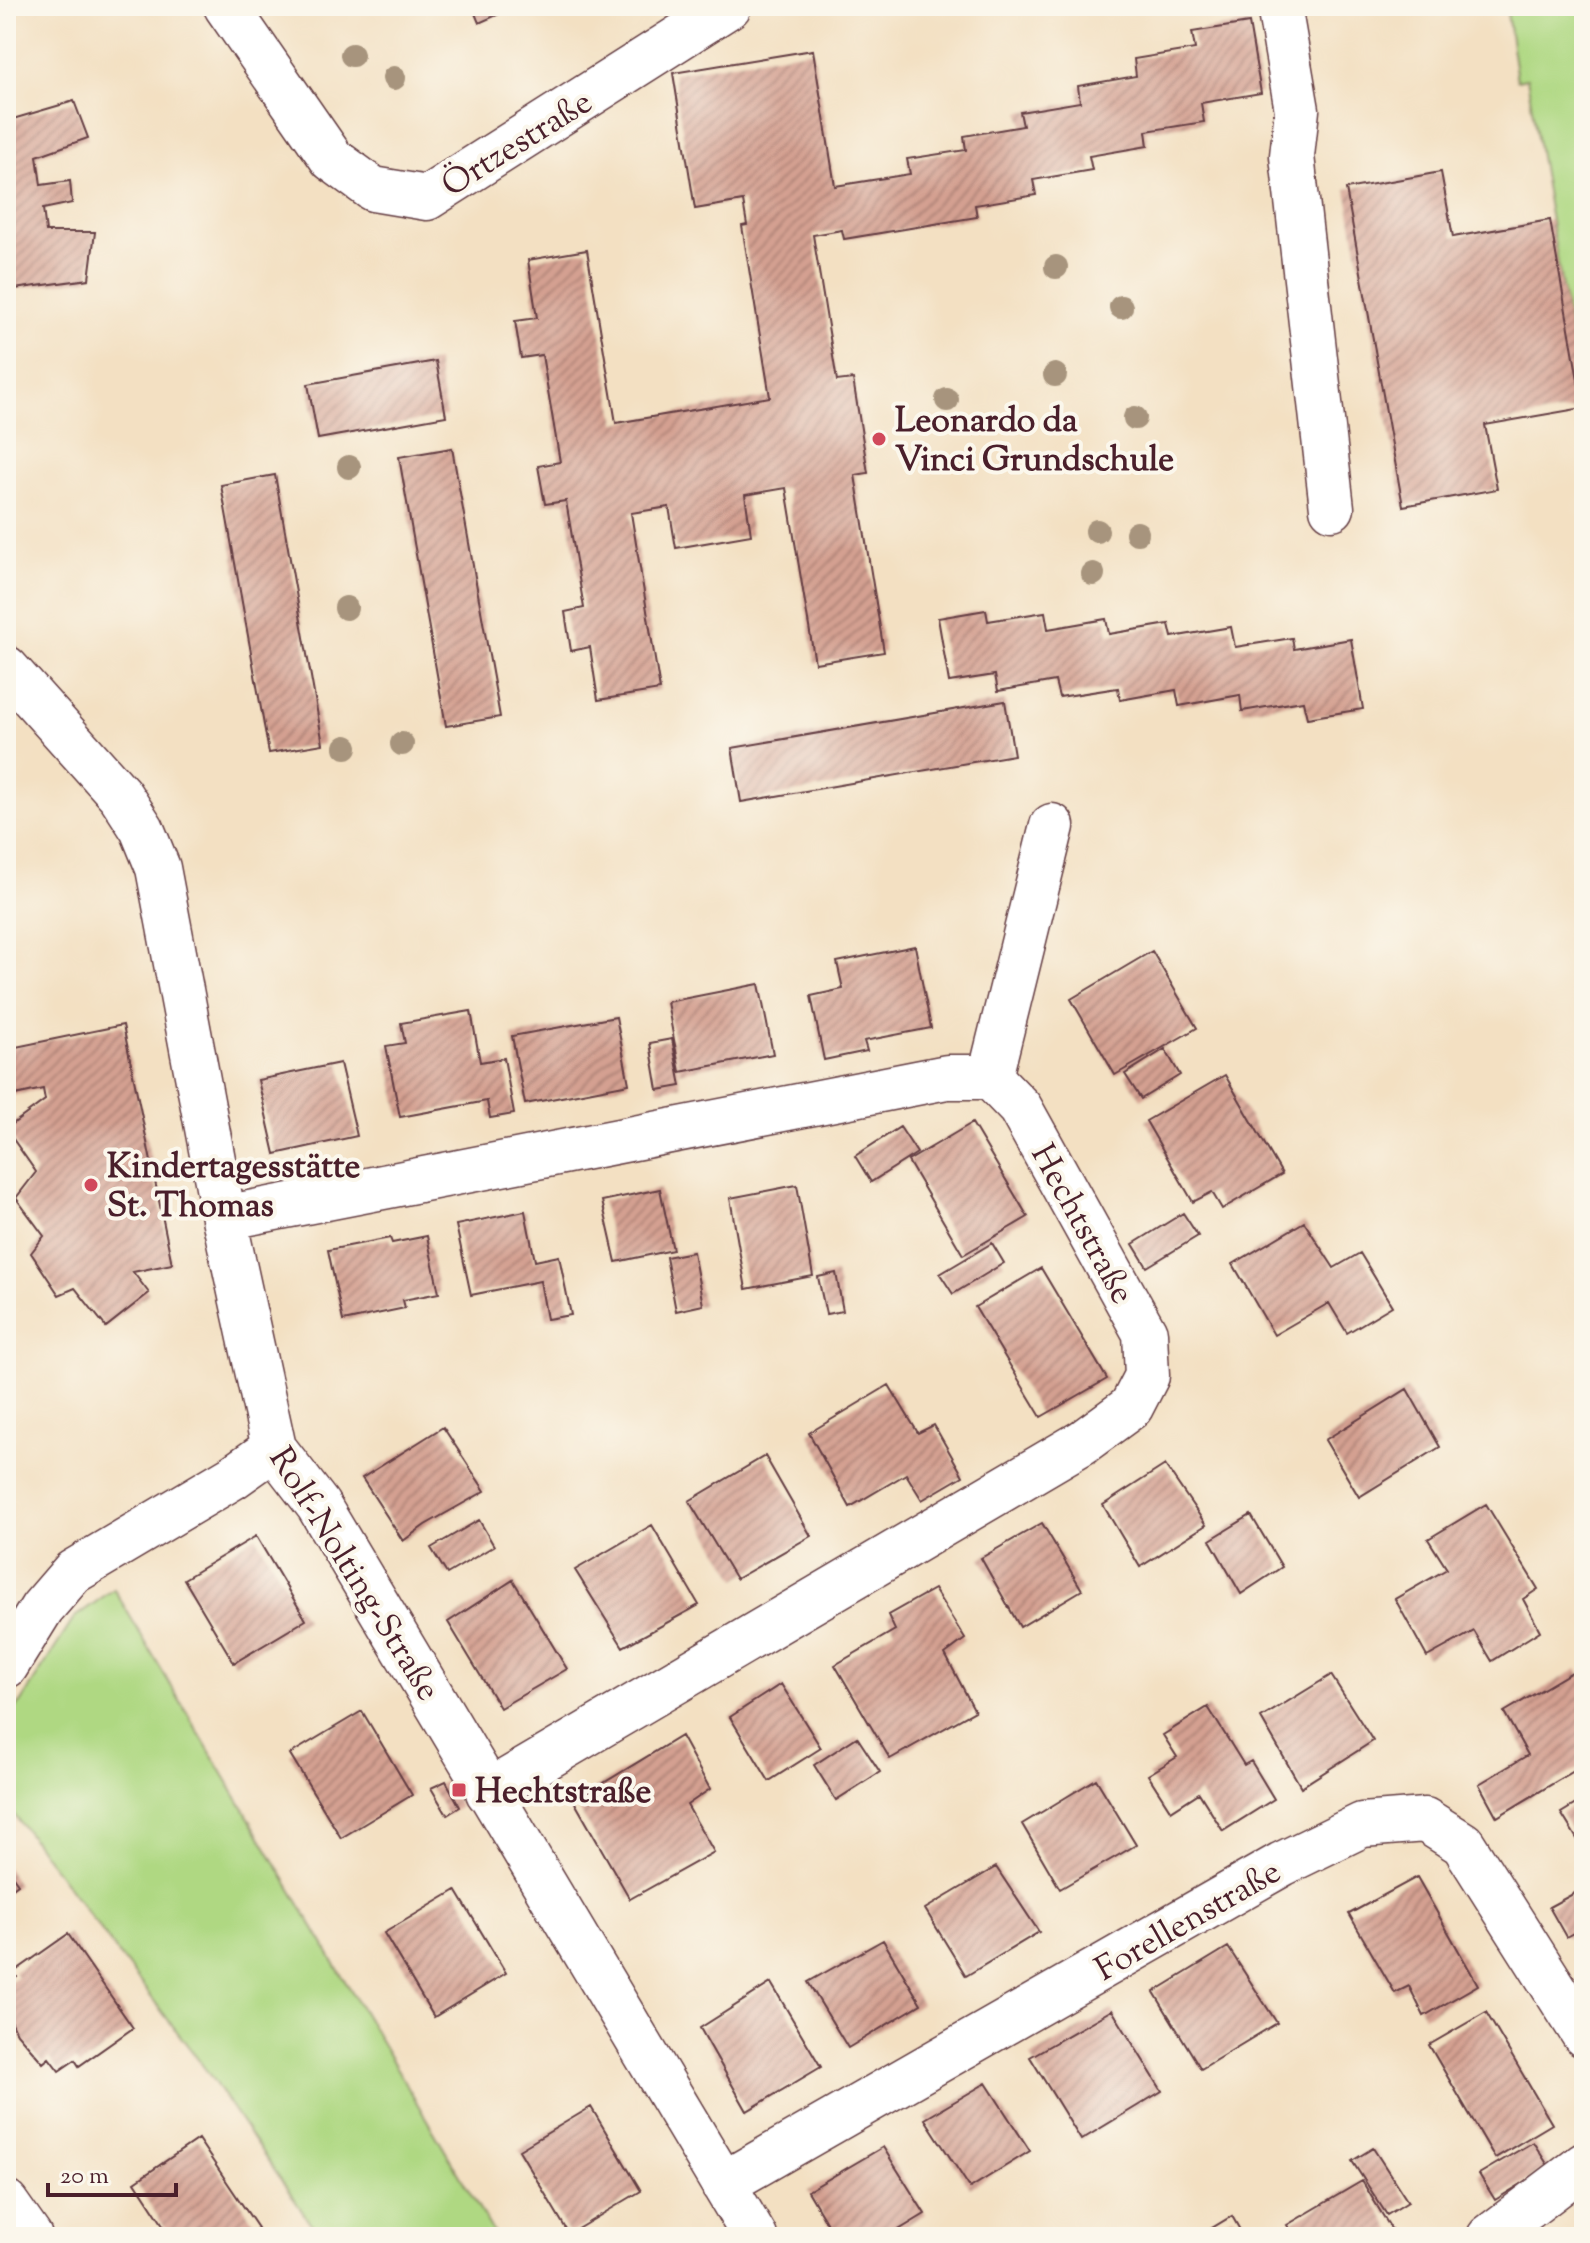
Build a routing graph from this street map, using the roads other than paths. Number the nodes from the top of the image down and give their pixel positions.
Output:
1 (226, 6) edge
2 (729, 6) edge
3 (1279, 6) edge
4 (1332, 508) dead end
5 (6, 668) edge
6 (1052, 826) dead end
7 (990, 1077) junction
8 (224, 1218) junction
9 (274, 1448) junction
10 (6, 1666) edge
11 (488, 1792) junction
12 (1584, 2035) edge
13 (1584, 2165) edge
14 (723, 2184) junction
15 (6, 2203) edge
16 (30, 2237) edge
17 (755, 2237) edge
18 (1489, 2237) edge

1 - 2 street, Örtzestraße
3 - 4 street
5 - 8 street, Rolf-Nolting-Straße
6 - 7 street
7 - 8 street
7 - 11 street, Hechtstraße
8 - 9 street, Rolf-Nolting-Straße
9 - 10 street
9 - 11 street, Rolf-Nolting-Straße
11 - 14 street, Rolf-Nolting-Straße
12 - 14 street, Forellenstraße
13 - 18 street
14 - 17 street, Rolf-Nolting-Straße
15 - 16 street

